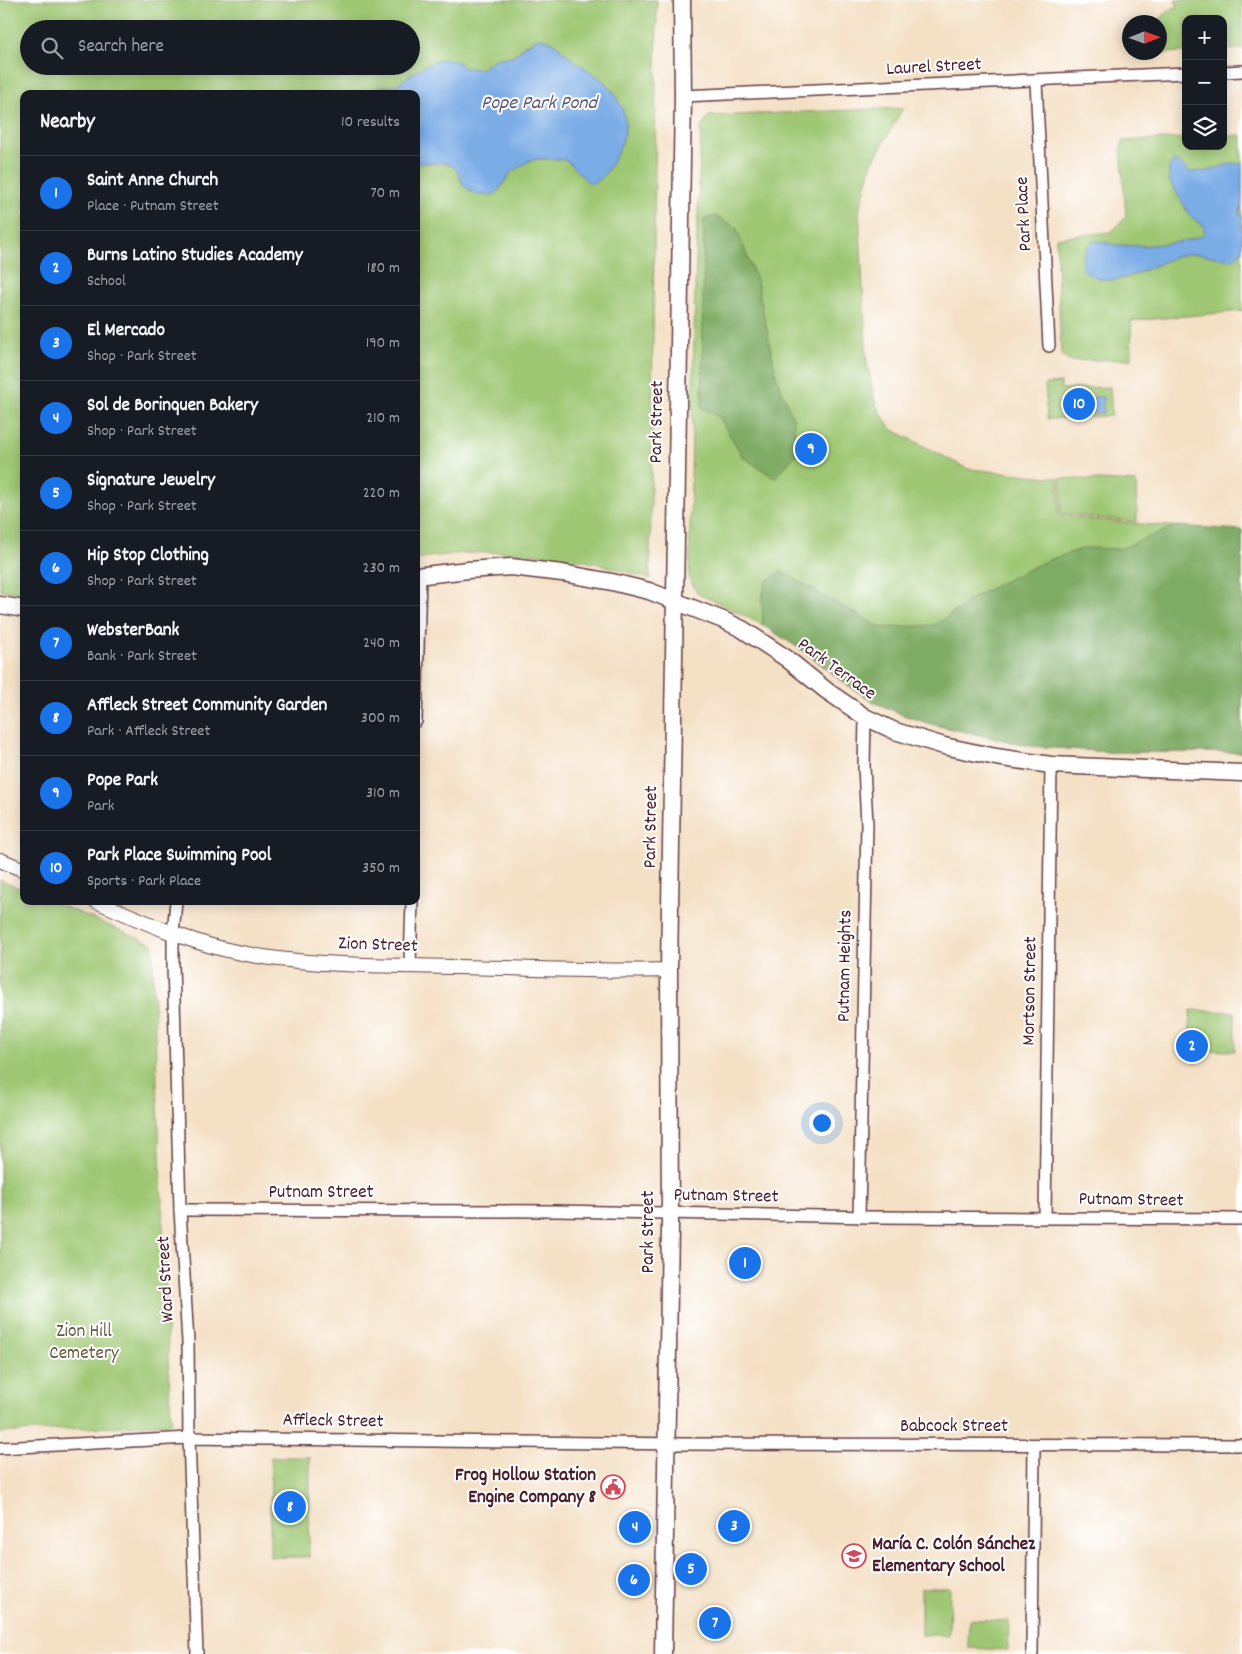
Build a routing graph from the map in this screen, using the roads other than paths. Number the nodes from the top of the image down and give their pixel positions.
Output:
1 (682, 0) edge
2 (1242, 71) edge
3 (1227, 72) edge
4 (1182, 74) edge
5 (1036, 81) junction
6 (683, 96) junction
7 (1049, 346) dead end
8 (420, 576) edge
9 (675, 602) junction
10 (0, 605) edge
11 (20, 608) edge
12 (865, 717) junction
13 (1051, 765) junction
14 (1242, 773) edge
15 (0, 860) edge
16 (20, 868) edge
17 (105, 905) edge
18 (176, 905) edge
19 (412, 905) edge
20 (173, 934) junction
21 (410, 966) junction
22 (669, 970) junction
23 (180, 1210) junction
24 (670, 1214) junction
25 (859, 1216) junction
26 (1045, 1217) junction
27 (1242, 1219) edge
28 (189, 1438) junction
29 (667, 1444) junction
30 (1034, 1444) junction
31 (1242, 1445) edge
32 (0, 1448) edge
33 (197, 1654) edge
34 (663, 1654) edge
35 (1032, 1654) edge

1 - 6 main road, Park Street
2 - 3 street
4 - 5 street, Laurel Street
5 - 6 street, Laurel Street
5 - 7 street, Park Place
6 - 9 main road, Park Street
8 - 9 main road, Park Terrace
9 - 12 main road, Park Terrace
9 - 22 main road, Park Street
10 - 11 main road
12 - 13 main road, Park Terrace
12 - 25 street, Putnam Heights
13 - 14 main road, Park Terrace
13 - 26 street, Mortson Street
15 - 16 street
17 - 20 street, Zion Street
18 - 20 street, Ward Street
19 - 21 street
20 - 21 street, Zion Street
20 - 23 street, Ward Street
21 - 22 street, Zion Street
22 - 24 main road, Park Street
23 - 24 street, Putnam Street
23 - 28 street, Ward Street
24 - 25 street, Putnam Street
24 - 29 main road, Park Street
25 - 26 street, Putnam Street
26 - 27 street, Putnam Street
28 - 29 street, Affleck Street
28 - 32 street, Affleck Street
28 - 33 street, Ward Street
29 - 30 street, Babcock Street
29 - 34 main road, Park Street
30 - 31 street, Babcock Street
30 - 35 street

